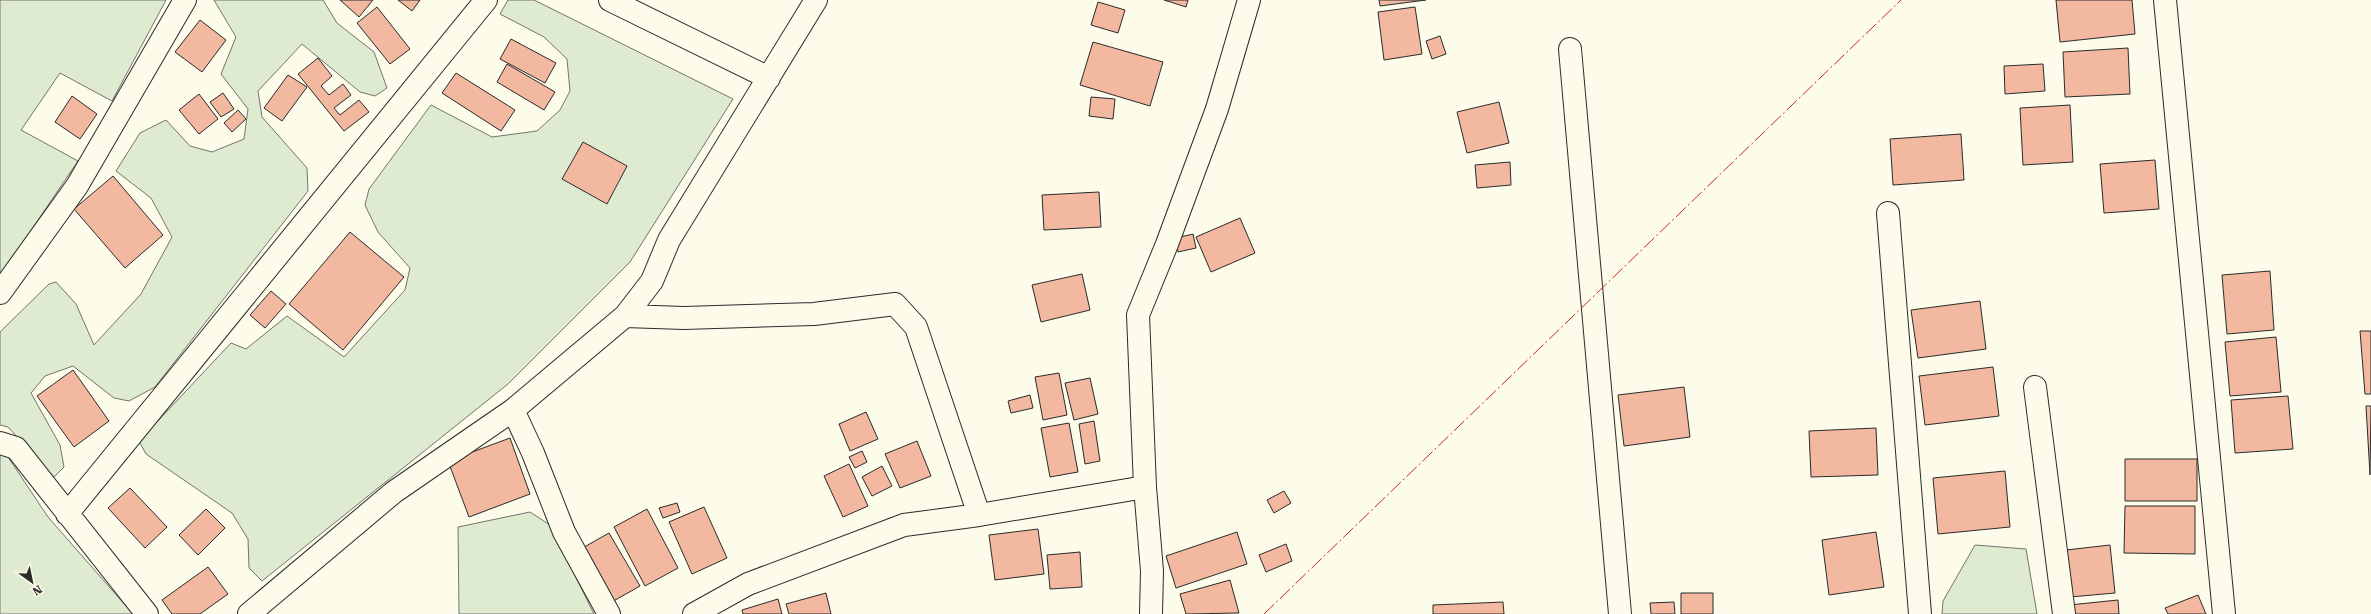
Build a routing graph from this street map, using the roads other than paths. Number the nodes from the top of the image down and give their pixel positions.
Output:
1 (185, 0) edge
2 (486, 0) edge
3 (610, 0) edge
4 (816, 0) edge
5 (1249, 0) edge
6 (2165, 0) edge
7 (1570, 49) dead end
8 (769, 78) junction
9 (1888, 213) dead end
10 (0, 293) edge
11 (624, 316) junction
12 (2035, 387) dead end
13 (513, 410) junction
14 (0, 443) edge
15 (1144, 487) junction
16 (67, 514) junction
17 (980, 515) junction
18 (147, 614) edge
19 (249, 614) edge
20 (609, 614) edge
21 (694, 614) edge
22 (1151, 614) edge
23 (1620, 614) edge
24 (1920, 614) edge
25 (2064, 614) edge
26 (2224, 614) edge

1 - 10 street
2 - 16 street
3 - 8 street
4 - 8 street
5 - 15 street
6 - 26 street
7 - 23 street
8 - 11 street
9 - 24 street
11 - 13 street
11 - 17 street
12 - 25 street
13 - 19 street
13 - 20 street
14 - 16 street
15 - 17 street
15 - 22 street
16 - 18 street
17 - 21 street

